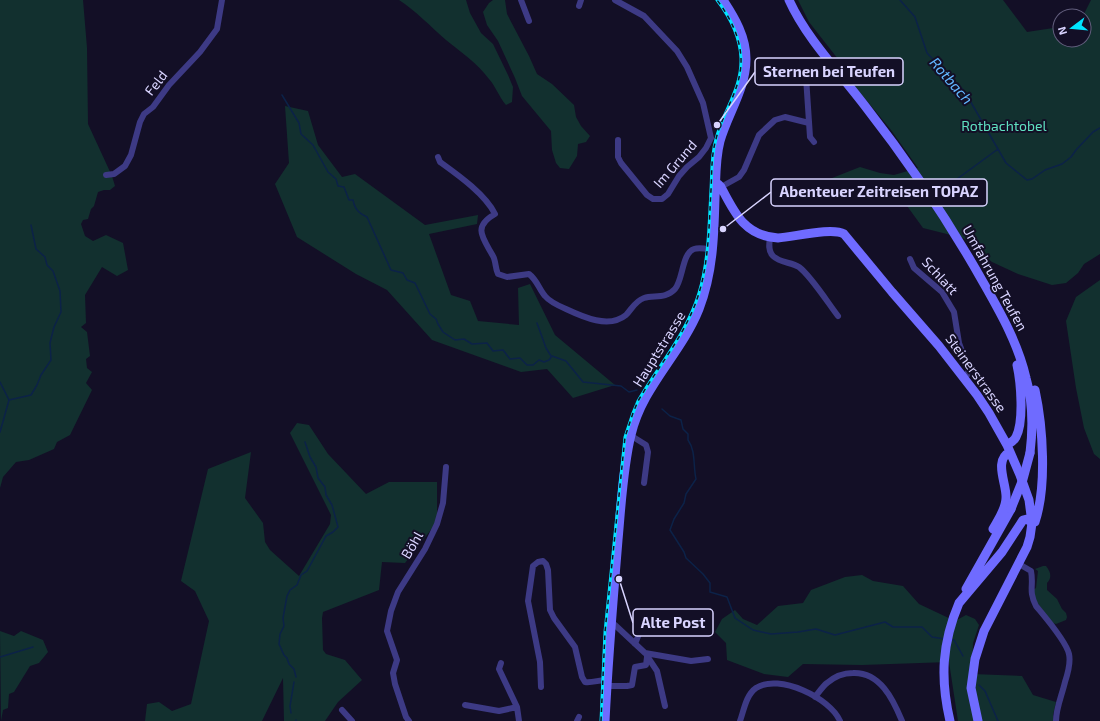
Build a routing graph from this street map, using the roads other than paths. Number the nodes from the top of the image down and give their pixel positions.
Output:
1 (222, 0) edge
2 (521, 0) edge
3 (615, 0) edge
4 (723, 0) edge
5 (789, 0) edge
6 (529, 21) dead end
7 (800, 75) dead end
8 (808, 123) junction
9 (711, 138) junction
10 (618, 140) dead end
11 (720, 141) junction
12 (814, 142) dead end
13 (438, 157) dead end
14 (106, 175) dead end
15 (718, 186) junction
16 (770, 238) junction
17 (712, 250) junction
18 (910, 259) dead end
19 (838, 316) dead end
20 (1009, 331) junction
21 (1021, 359) junction
22 (964, 377) junction
23 (630, 435) junction
24 (1008, 448) junction
25 (446, 467) dead end
26 (644, 483) dead end
27 (1040, 498) junction
28 (1029, 500) junction
29 (1031, 511) junction
30 (1022, 520) junction
31 (1032, 528) junction
32 (990, 546) junction
33 (1019, 564) junction
34 (959, 603) junction
35 (647, 615) dead end
36 (611, 623) junction
37 (635, 644) junction
38 (646, 655) junction
39 (708, 659) dead end
40 (501, 663) dead end
41 (607, 683) junction
42 (541, 687) dead end
43 (815, 697) junction
44 (465, 705) dead end
45 (665, 706) dead end
46 (517, 707) junction
47 (342, 710) dead end
48 (352, 721) edge
49 (409, 721) edge
50 (519, 721) edge
51 (605, 721) edge
52 (740, 721) edge
53 (840, 721) edge
54 (902, 721) edge
55 (950, 721) edge
56 (978, 721) edge
57 (1056, 721) edge

1 - 14 street, Feld
2 - 6 street
3 - 9 street
4 - 11 main road, Hauptstrasse
5 - 20 main road, Umfahrung Teufen
7 - 8 street
8 - 12 street
8 - 15 street
9 - 10 street, Im Grund
9 - 11 street
11 - 15 main road, Hauptstrasse
13 - 17 street
15 - 16 main road, Steinerstrasse
15 - 17 main road, Hauptstrasse
16 - 19 street
16 - 22 main road, Steinerstrasse
17 - 23 main road, Hauptstrasse
18 - 22 street, Schlatt
20 - 21 main road, Umfahrung Teufen
20 - 24 main road
21 - 27 main road
21 - 32 main road, Umfahrung Teufen, bridge
22 - 24 main road, Steinerstrasse
23 - 26 street
23 - 36 main road, Hauptstrasse
24 - 28 main road, Steinerstrasse
24 - 32 main road
25 - 49 street, Böhl
27 - 28 main road
27 - 31 main road
28 - 29 main road, Steinerstrasse
29 - 30 main road
29 - 31 main road, Steinerstrasse
30 - 31 main road
30 - 34 main road
31 - 33 main road, Steinerstrasse
32 - 34 main road, Umfahrung Teufen
33 - 56 main road, Steinerstrasse
33 - 57 street
34 - 55 main road, Umfahrung Teufen
35 - 37 street
36 - 37 street
36 - 41 main road, Hauptstrasse
37 - 38 street
38 - 39 street
38 - 41 street
38 - 45 street
40 - 46 street
41 - 42 street
41 - 51 main road, Hauptstrasse
43 - 52 street
43 - 53 street
43 - 54 street
44 - 46 street
46 - 50 street
47 - 48 street

